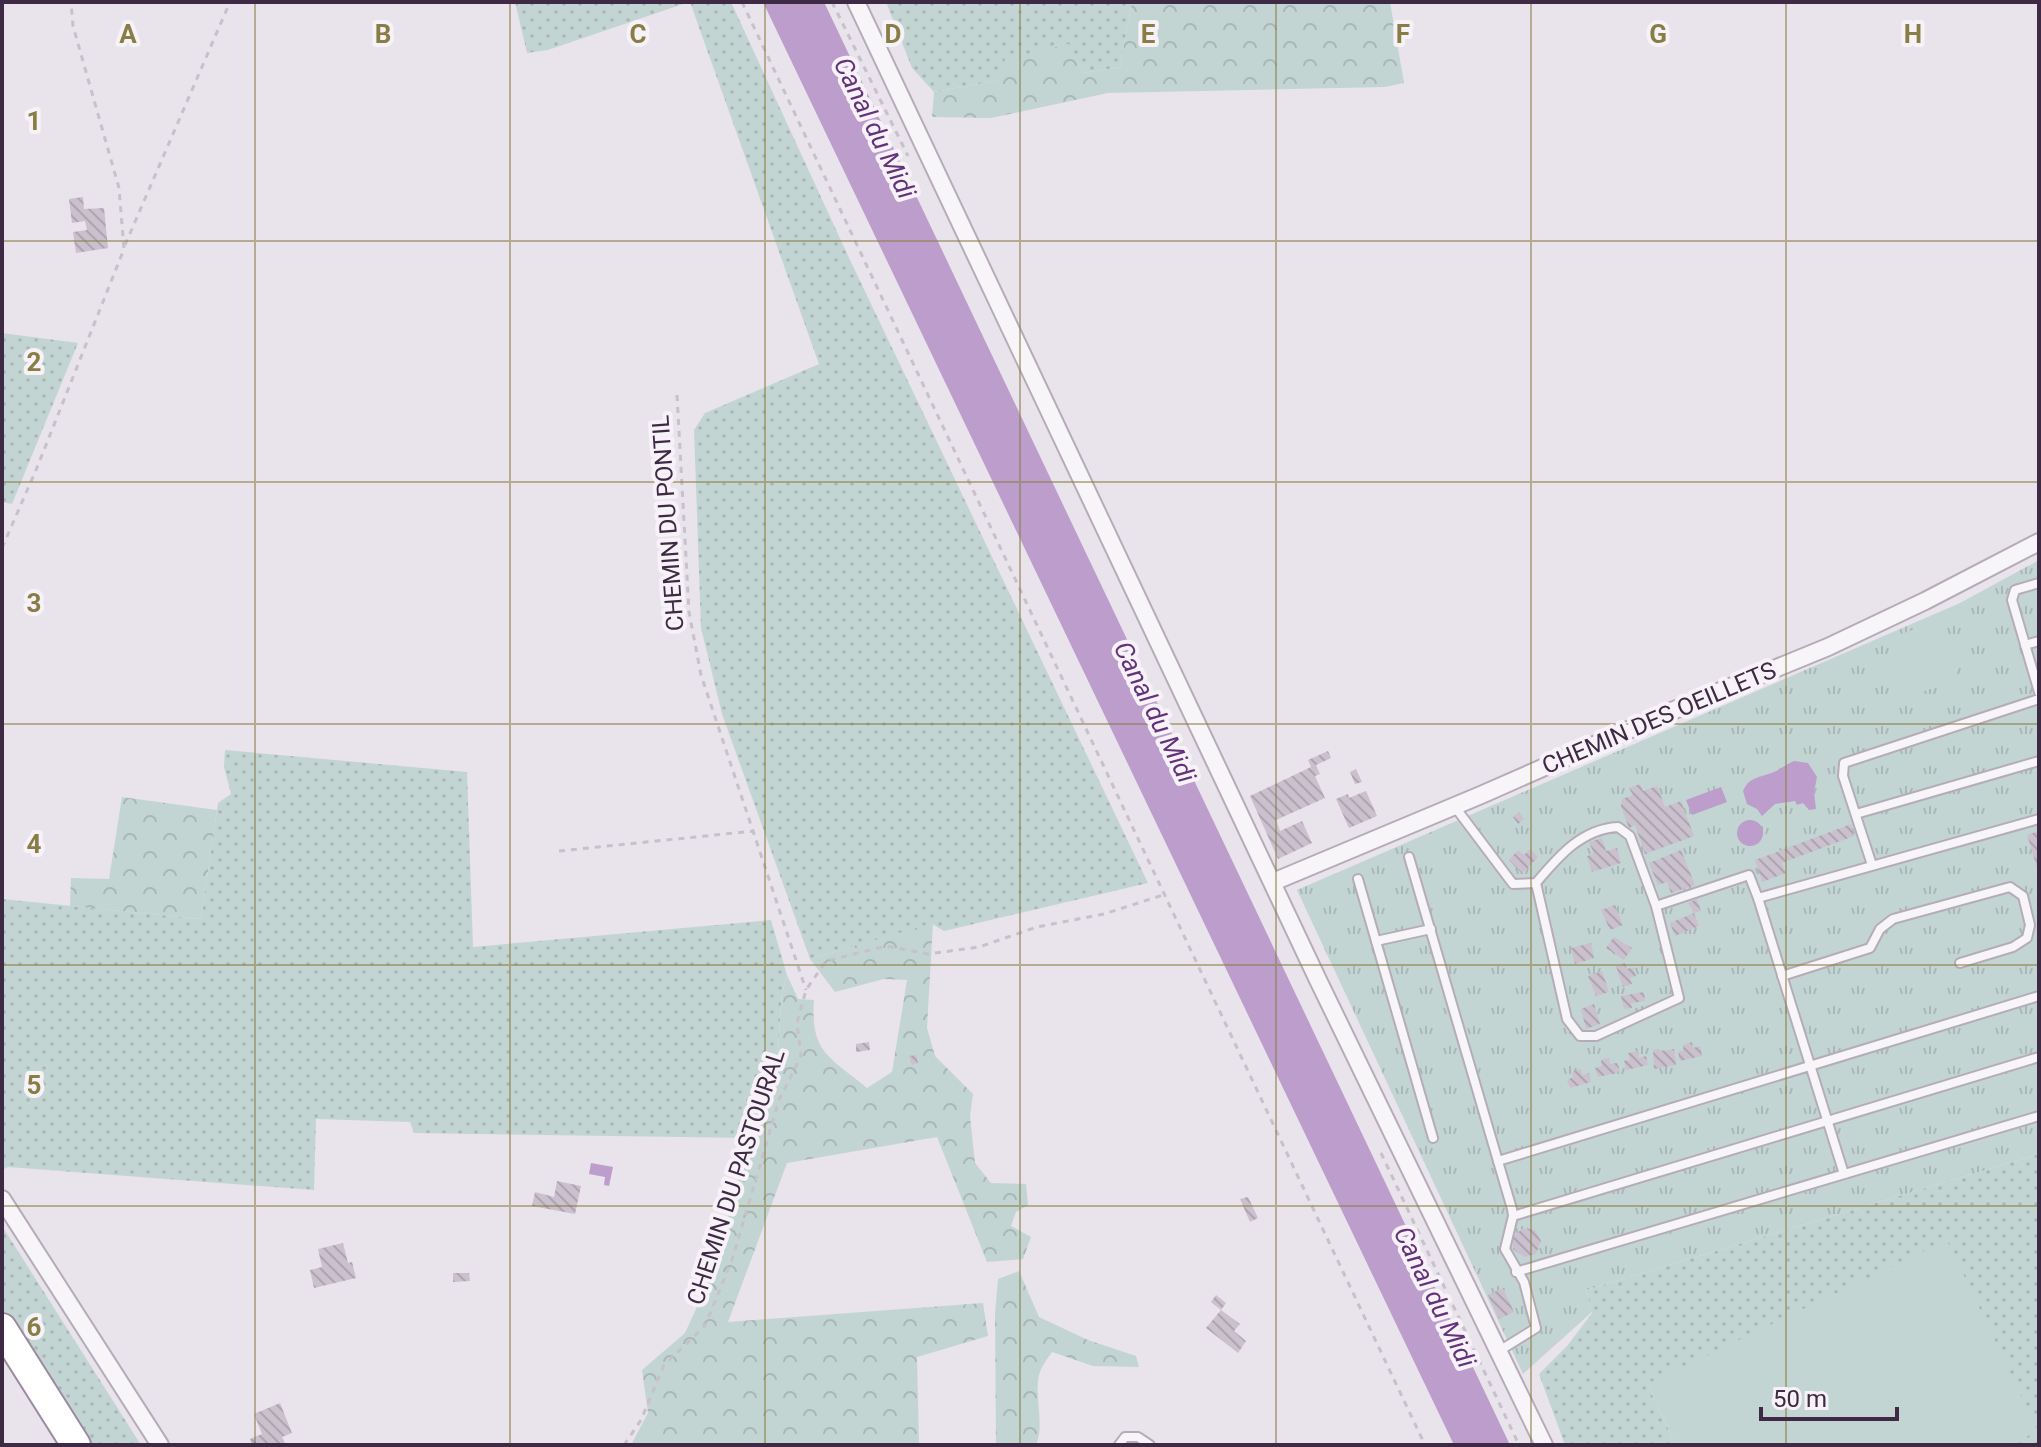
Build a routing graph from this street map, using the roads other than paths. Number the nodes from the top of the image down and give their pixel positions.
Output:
1 (856, 2) edge
2 (2039, 542) edge
3 (2039, 583) edge
4 (2039, 641) edge
5 (2025, 645) junction
6 (2039, 692) edge
7 (2039, 699) edge
8 (2039, 761) edge
9 (1454, 806) junction
10 (1856, 814) junction
11 (2039, 819) edge
12 (1409, 857) dead end
13 (1872, 865) junction
14 (1358, 879) dead end
15 (1273, 882) junction
16 (1536, 883) junction
17 (1758, 898) junction
18 (1656, 906) junction
19 (1431, 929) junction
20 (1376, 941) junction
21 (1960, 963) dead end
22 (1782, 976) junction
23 (2039, 996) edge
24 (2039, 1057) edge
25 (1810, 1066) junction
26 (2039, 1116) edge
27 (1827, 1121) junction
28 (1433, 1138) dead end
29 (1498, 1161) junction
30 (1844, 1174) junction
31 (2, 1199) edge
32 (1513, 1216) junction
33 (1516, 1272) junction
34 (2, 1328) edge
35 (1499, 1351) junction
36 (2, 1353) edge
37 (61, 1445) edge
38 (76, 1445) edge
39 (160, 1445) edge
40 (1119, 1445) edge
41 (1150, 1445) edge
42 (1544, 1445) edge

1 - 15 street
2 - 9 street, CHEMIN DES OEILLETS
3 - 5 lane
4 - 5 lane
5 - 6 lane
7 - 10 lane
8 - 10 lane
9 - 15 street, CHEMIN DES OEILLETS
9 - 16 lane
10 - 13 lane
11 - 13 lane
12 - 19 lane
13 - 17 lane
14 - 20 lane
15 - 35 street
16 - 18 lane
16 - 18 lane
17 - 18 lane
17 - 22 lane
19 - 20 lane
19 - 29 lane
20 - 28 lane
21 - 22 lane
22 - 25 lane
23 - 25 lane
24 - 27 lane
25 - 27 lane
25 - 29 lane
26 - 30 lane
27 - 30 lane
27 - 32 lane
29 - 32 lane
30 - 33 lane
31 - 39 street
32 - 33 lane
33 - 35 lane
34 - 38 highway
35 - 42 street
36 - 37 highway
40 - 41 lane

